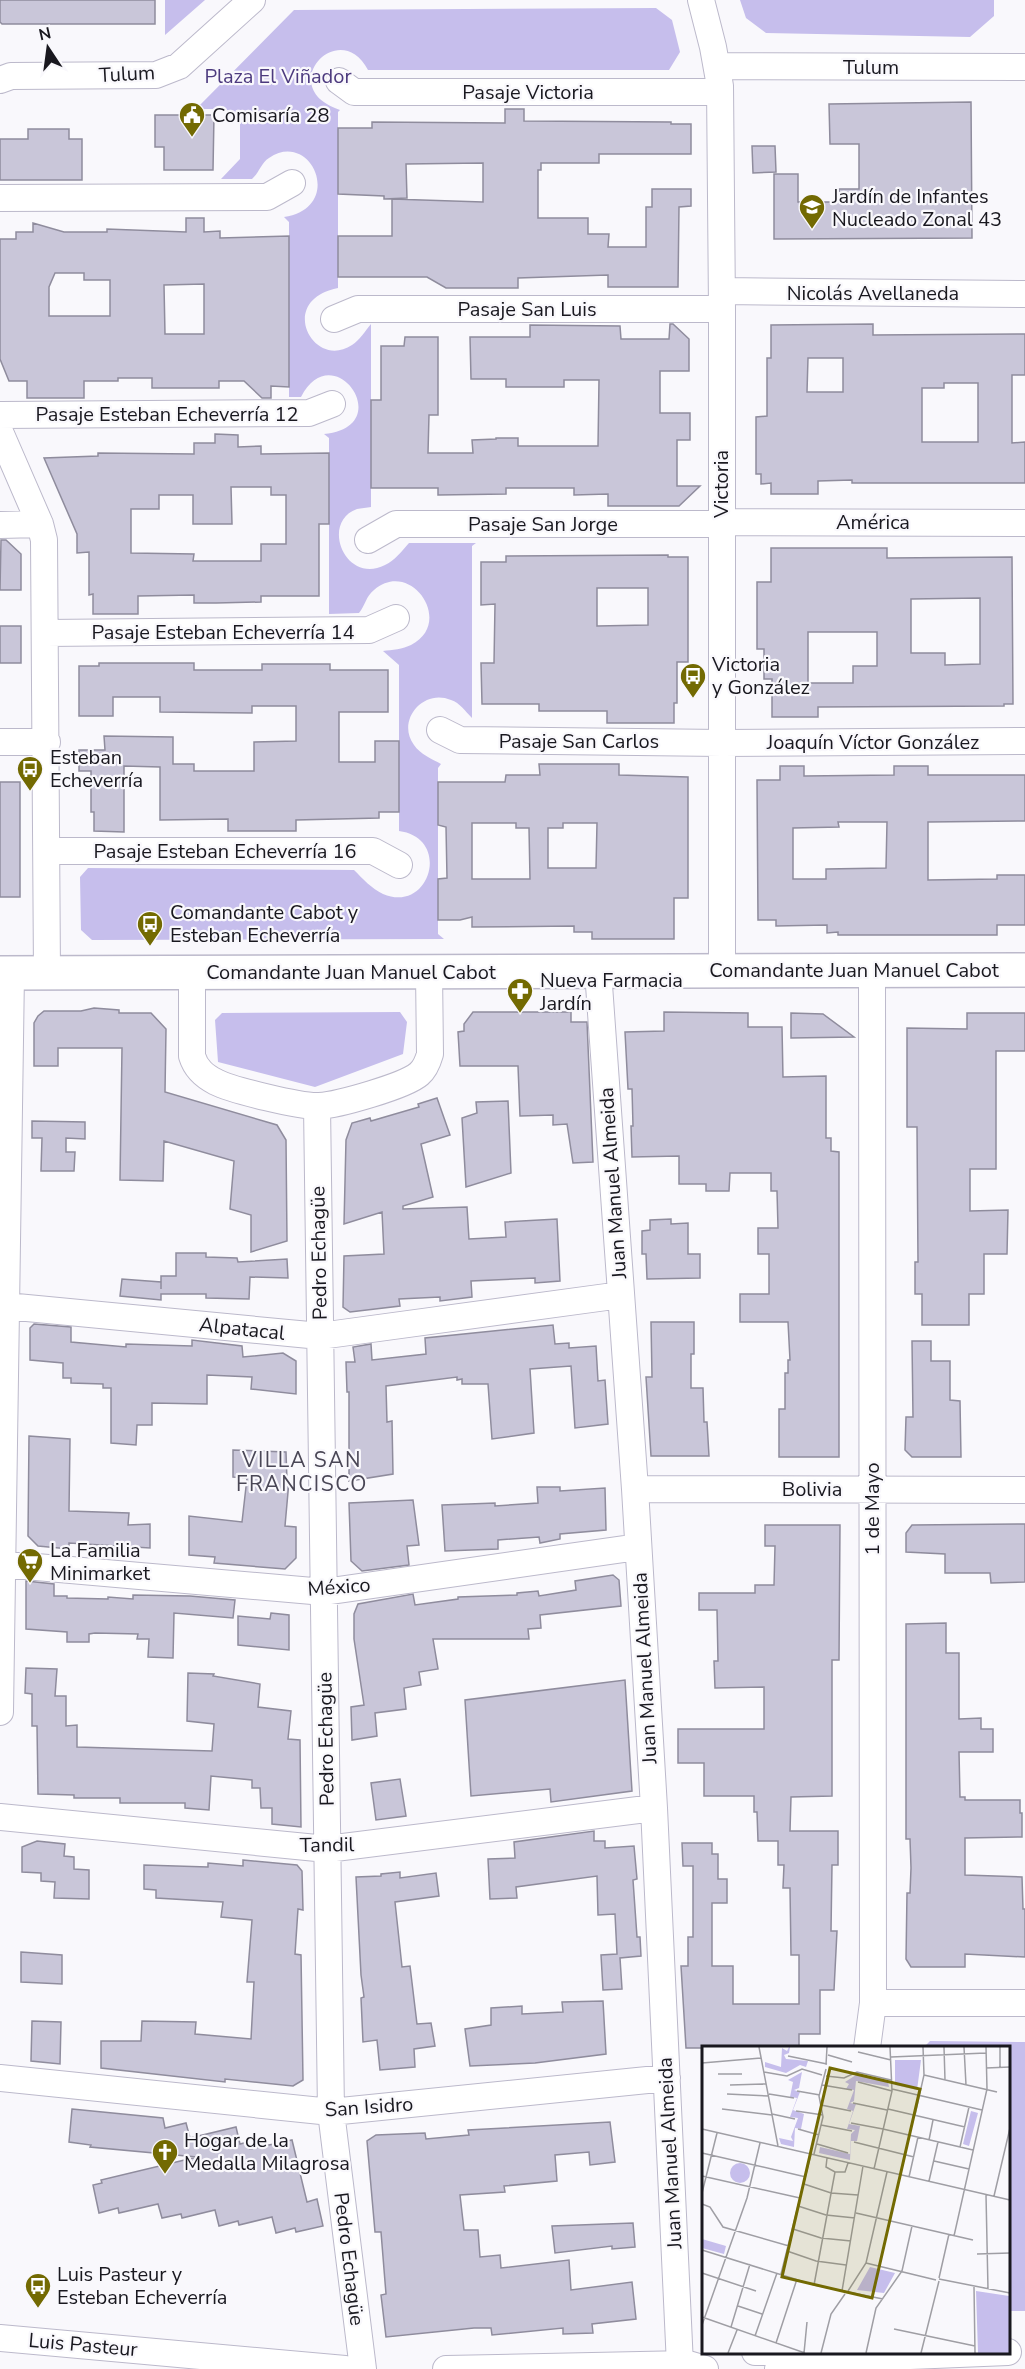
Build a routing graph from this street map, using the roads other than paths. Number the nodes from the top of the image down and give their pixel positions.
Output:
1 (252, 0) edge
2 (700, 0) edge
3 (717, 66) junction
4 (1025, 68) edge
5 (4, 76) edge
6 (339, 81) dead end
7 (720, 92) junction
8 (292, 183) dead end
9 (0, 198) edge
10 (1025, 294) edge
11 (722, 300) junction
12 (334, 319) dead end
13 (332, 404) dead end
14 (0, 416) edge
15 (0, 432) edge
16 (721, 523) junction
17 (1025, 523) edge
18 (40, 524) junction
19 (0, 525) edge
20 (368, 540) dead end
21 (396, 618) dead end
22 (46, 633) junction
23 (440, 730) dead end
24 (1025, 741) edge
25 (0, 742) edge
26 (47, 742) junction
27 (722, 742) junction
28 (47, 851) junction
29 (399, 865) dead end
30 (872, 970) junction
31 (1025, 970) edge
32 (598, 971) junction
33 (723, 971) junction
34 (192, 972) junction
35 (429, 972) junction
36 (6, 973) edge
37 (47, 973) junction
38 (317, 1106) junction
39 (4, 1230) edge
40 (621, 1295) junction
41 (6, 1306) junction
42 (320, 1336) junction
43 (2, 1472) edge
44 (635, 1489) junction
45 (872, 1489) junction
46 (1025, 1490) edge
47 (638, 1546) junction
48 (2, 1564) junction
49 (324, 1592) junction
50 (0, 1712) edge
51 (654, 1808) junction
52 (0, 1817) edge
53 (327, 1849) junction
54 (873, 2003) junction
55 (1025, 2003) edge
56 (867, 2046) edge
57 (0, 2078) edge
58 (666, 2078) junction
59 (331, 2112) junction
60 (0, 2338) edge
61 (754, 2354) edge
62 (842, 2354) edge
63 (959, 2354) edge
64 (861, 2358) junction
65 (170, 2361) edge
66 (701, 2362) edge
67 (345, 2369) edge
68 (363, 2369) edge
69 (446, 2369) edge
70 (753, 2369) edge
71 (778, 2369) edge

1 - 5 street, Tulum
2 - 3 street, Victoria
3 - 4 street, Tulum
3 - 7 street, Victoria
6 - 7 street, Pasaje Victoria
7 - 11 street, Victoria
8 - 9 street
10 - 11 street, Nicolás Avellaneda
11 - 12 street, Pasaje San Luis
11 - 16 street, Victoria
13 - 14 street, Pasaje Esteban Echeverría 12
15 - 18 street
16 - 17 street, América
16 - 20 street, Pasaje San Jorge
16 - 27 street, Victoria
18 - 19 street
18 - 22 street
21 - 22 street, Pasaje Esteban Echeverría 14
22 - 26 street
23 - 27 street, Pasaje San Carlos
24 - 27 street, Joaquín Víctor González
25 - 26 street
26 - 28 street
27 - 33 street, Victoria
28 - 29 street, Pasaje Esteban Echeverría 16
28 - 37 street
30 - 31 main road, Comandante Juan Manuel Cabot
30 - 33 main road, Comandante Juan Manuel Cabot
30 - 45 street, 1 de Mayo
32 - 33 main road, Comandante Juan Manuel Cabot
32 - 35 main road, Comandante Juan Manuel Cabot
32 - 40 street, Juan Manuel Almeida
34 - 35 main road, Comandante Juan Manuel Cabot
34 - 37 main road, Comandante Juan Manuel Cabot
34 - 38 street
35 - 38 street
36 - 37 main road, Comandante Juan Manuel Cabot
36 - 39 street
38 - 42 street, Pedro Echagüe
39 - 41 street
40 - 42 street, Alpatacal
40 - 44 street, Juan Manuel Almeida
41 - 42 street, Alpatacal
41 - 43 street
42 - 49 street, Pedro Echagüe
43 - 48 street
44 - 45 street, Bolivia
44 - 47 street, Juan Manuel Almeida
45 - 46 street, Bolivia
45 - 54 street, 1 de Mayo
47 - 49 street, México
47 - 51 street, Juan Manuel Almeida
48 - 49 street, México
48 - 50 street
49 - 53 street, Pedro Echagüe
51 - 53 street, Tandil
51 - 58 street, Juan Manuel Almeida
52 - 53 street, Tandil
53 - 59 street, Pedro Echagüe
54 - 55 street
54 - 56 street, 1 de Mayo
57 - 59 street, San Isidro
58 - 59 street, San Isidro
58 - 66 street, Juan Manuel Almeida
59 - 68 street, Pedro Echagüe
60 - 65 street, Luis Pasteur
61 - 70 street
62 - 64 street
63 - 64 street
64 - 71 street
65 - 67 street, Luis Pasteur
66 - 69 street

